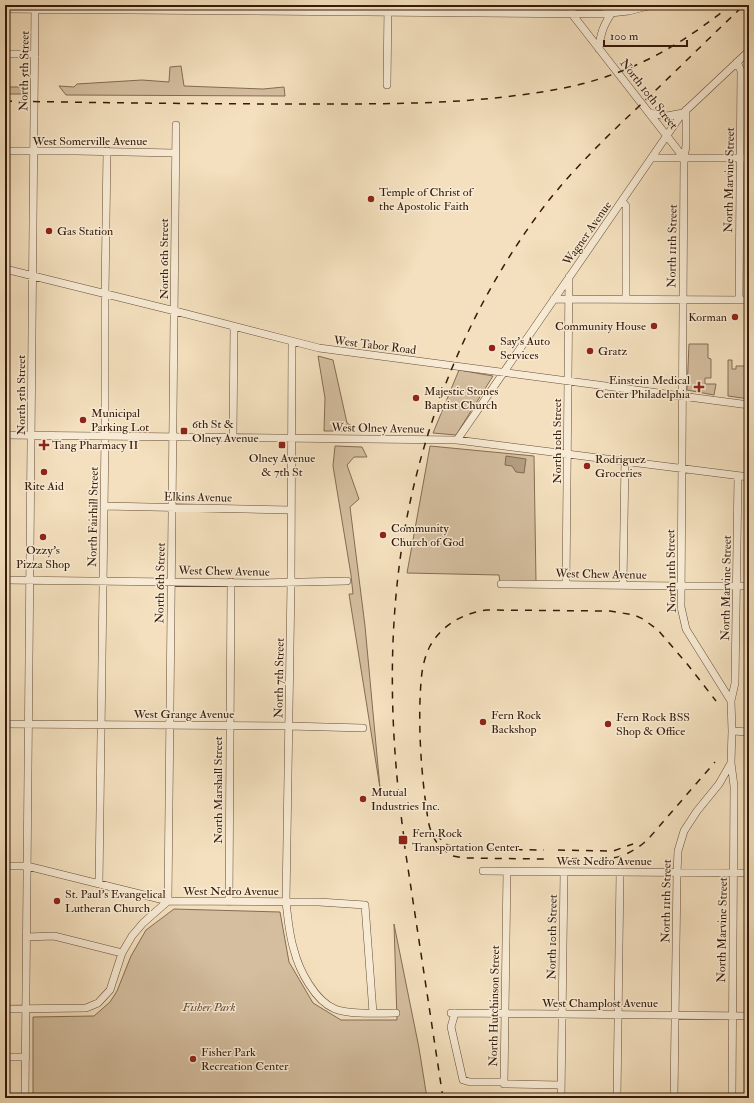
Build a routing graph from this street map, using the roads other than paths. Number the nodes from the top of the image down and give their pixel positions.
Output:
1 (456, 5) edge
2 (512, 5) edge
3 (572, 5) edge
4 (652, 5) edge
5 (35, 7) edge
6 (108, 7) edge
7 (177, 8) edge
8 (226, 8) edge
9 (312, 8) edge
10 (629, 8) edge
11 (5, 9) edge
12 (388, 9) edge
13 (456, 13) junction
14 (512, 14) junction
15 (572, 14) junction
16 (611, 14) junction
17 (599, 49) junction
18 (749, 51) edge
19 (5, 54) edge
20 (35, 54) junction
21 (737, 62) junction
22 (388, 85) dead end
23 (684, 111) junction
24 (649, 114) junction
25 (176, 125) dead end
26 (667, 136) junction
27 (5, 151) edge
28 (34, 151) junction
29 (108, 151) junction
30 (175, 153) junction
31 (652, 158) junction
32 (684, 158) junction
33 (741, 158) junction
34 (749, 158) edge
35 (622, 201) junction
36 (5, 269) edge
37 (33, 277) junction
38 (569, 277) junction
39 (105, 294) junction
40 (626, 298) junction
41 (554, 299) junction
42 (570, 299) junction
43 (682, 299) junction
44 (739, 300) junction
45 (749, 300) edge
46 (175, 311) junction
47 (234, 327) junction
48 (292, 342) junction
49 (503, 373) junction
50 (569, 382) junction
51 (682, 396) junction
52 (749, 405) edge
53 (5, 435) edge
54 (32, 436) junction
55 (105, 436) junction
56 (173, 437) junction
57 (233, 437) junction
58 (292, 438) junction
59 (457, 440) junction
60 (568, 454) junction
61 (625, 461) junction
62 (681, 469) junction
63 (738, 476) junction
64 (749, 478) edge
65 (104, 506) junction
66 (172, 507) junction
67 (291, 510) junction
68 (5, 580) edge
69 (29, 580) junction
70 (103, 581) junction
71 (171, 582) junction
72 (231, 582) junction
73 (347, 582) dead end
74 (291, 583) junction
75 (501, 584) dead end
76 (566, 584) junction
77 (623, 585) junction
78 (680, 586) junction
79 (737, 586) junction
80 (749, 586) edge
81 (731, 701) junction
82 (5, 724) edge
83 (28, 724) junction
84 (101, 724) junction
85 (169, 726) junction
86 (230, 726) junction
87 (289, 726) junction
88 (363, 728) dead end
89 (732, 731) junction
90 (749, 732) edge
91 (731, 763) junction
92 (5, 866) edge
93 (27, 866) junction
94 (483, 871) dead end
95 (507, 871) junction
96 (564, 872) junction
97 (620, 872) junction
98 (677, 873) junction
99 (733, 873) junction
100 (749, 873) edge
101 (99, 884) junction
102 (168, 901) junction
103 (229, 902) junction
104 (286, 902) junction
105 (26, 937) junction
106 (122, 953) junction
107 (5, 1008) edge
108 (25, 1008) junction
109 (374, 1013) junction
110 (396, 1013) dead end
111 (505, 1014) junction
112 (562, 1014) junction
113 (619, 1014) junction
114 (675, 1015) junction
115 (732, 1015) junction
116 (749, 1016) edge
117 (5, 1057) edge
118 (26, 1057) junction
119 (504, 1082) junction
120 (561, 1085) junction
121 (25, 1098) edge
122 (561, 1098) edge
123 (618, 1098) edge
124 (674, 1098) edge
125 (732, 1098) edge

1 - 13 street
2 - 14 street
3 - 15 street
4 - 10 street
5 - 6 street
5 - 11 street
5 - 20 street, North 5th Street
6 - 7 street
7 - 8 street
8 - 9 street
9 - 12 street
10 - 16 street
12 - 13 street
12 - 22 street
13 - 14 street
14 - 15 street
15 - 16 street
15 - 17 street, North 10th Street
16 - 17 street
17 - 24 street, North 10th Street
18 - 21 street, Wagner Avenue
19 - 20 street
20 - 28 street, North 5th Street
21 - 23 street, Wagner Avenue
21 - 33 street, North Marvine Street
23 - 24 street
23 - 26 street, Wagner Avenue
23 - 32 street, North 11th Street
24 - 26 street, North 10th Street
25 - 30 street, North 6th Street
26 - 31 street, Wagner Avenue
26 - 32 street, North 10th Street
27 - 28 street, West Somerville Avenue
28 - 29 street, West Somerville Avenue
28 - 37 street, North 5th Street
29 - 30 street, West Somerville Avenue
29 - 39 street, North Fairhill Street
30 - 46 street, North 6th Street
31 - 32 street
31 - 35 street, Wagner Avenue
32 - 33 street
32 - 43 street, North 11th Street
33 - 34 street
33 - 44 street, North Marvine Street
35 - 38 street, Wagner Avenue
35 - 40 street
36 - 37 street, West Tabor Road
37 - 39 street, West Tabor Road
37 - 54 street, North 5th Street
38 - 41 street, Wagner Avenue
38 - 42 street, North 10th Street
39 - 46 street, West Tabor Road
39 - 55 street, North Fairhill Street
40 - 42 street
40 - 43 street
41 - 42 street
41 - 49 street, Wagner Avenue
42 - 50 street, North 10th Street
43 - 44 street
43 - 51 street, North 11th Street
44 - 45 street
46 - 47 street, West Tabor Road
46 - 56 street, North 6th Street
47 - 48 street, West Tabor Road
47 - 57 street
48 - 49 street, West Tabor Road
48 - 58 street, North 7th Street
49 - 50 street, West Tabor Road
49 - 59 street, Wagner Avenue
50 - 51 street, West Tabor Road
50 - 60 street, North 10th Street
51 - 52 street, West Tabor Road
51 - 62 street, North 11th Street
53 - 54 street, West Olney Avenue
54 - 55 street, West Olney Avenue
54 - 69 street, North 5th Street
55 - 56 street, West Olney Avenue
55 - 65 street, North Fairhill Street
56 - 57 street, West Olney Avenue
56 - 66 street, North 6th Street
57 - 58 street, West Olney Avenue
58 - 59 street, West Olney Avenue
58 - 67 street, North 7th Street
59 - 60 street, West Olney Avenue
60 - 61 street, West Olney Avenue
60 - 76 street, North 10th Street
61 - 62 street, West Olney Avenue
61 - 77 street
62 - 63 street, West Olney Avenue
62 - 78 street, North 11th Street
63 - 64 street, West Olney Avenue
63 - 79 street, North Marvine Street
65 - 66 street, Elkins Avenue
65 - 70 street, North Fairhill Street
66 - 67 street, Elkins Avenue
66 - 71 street, North 6th Street
67 - 74 street, North 7th Street
68 - 69 street, West Chew Avenue
69 - 70 street, West Chew Avenue
69 - 83 street, North 5th Street
70 - 71 street, West Chew Avenue
70 - 84 street, North Fairhill Street
71 - 72 street, West Chew Avenue
71 - 85 street, North 6th Street
72 - 74 street, West Chew Avenue
72 - 86 street, North Marshall Street
73 - 74 street, West Chew Avenue
74 - 87 street, North 7th Street
75 - 76 street, West Chew Avenue
76 - 77 street, West Chew Avenue
77 - 78 street, West Chew Avenue
78 - 79 street, West Chew Avenue
78 - 81 street, North 11th Street
79 - 80 street, West Chew Avenue
79 - 81 street, North Marvine Street
81 - 89 street, North 11th Street
82 - 83 street, West Grange Avenue
83 - 84 street, West Grange Avenue
83 - 93 street, North 5th Street
84 - 85 street, West Grange Avenue
84 - 101 street, North Fairhill Street
85 - 86 street, West Grange Avenue
85 - 102 street, North 6th Street
86 - 87 street, West Grange Avenue
86 - 103 street, North Marshall Street
87 - 88 street, West Grange Avenue
87 - 104 street, North 7th Street
89 - 90 street
89 - 91 street, North 11th Street
91 - 98 street, North 11th Street
91 - 99 street, North Marvine Street
92 - 93 street, West Nedro Avenue
93 - 101 street, West Nedro Avenue
93 - 105 street, North 5th Street
94 - 95 street, West Nedro Avenue
95 - 96 street, West Nedro Avenue
95 - 111 street, North Hutchinson Street
96 - 97 street, West Nedro Avenue
96 - 112 street, North 10th Street
97 - 98 street, West Nedro Avenue
97 - 113 street
98 - 99 street, West Nedro Avenue
98 - 114 street, North 11th Street
99 - 100 street, West Nedro Avenue
99 - 115 street, North Marvine Street
101 - 102 street, West Nedro Avenue
102 - 103 street, West Nedro Avenue
102 - 106 street
103 - 104 street, West Nedro Avenue
104 - 109 street, North 7th Street
104 - 109 street, West Nedro Avenue
105 - 106 street
105 - 108 street, North 5th Street
106 - 108 street
107 - 108 street
108 - 118 street, North 5th Street
109 - 110 street
111 - 112 street, West Champlost Avenue
111 - 119 street, North Hutchinson Street
111 - 119 street, West Champlost Avenue
112 - 113 street, West Champlost Avenue
112 - 120 street, North 10th Street
113 - 114 street, West Champlost Avenue
113 - 123 street
114 - 115 street, West Champlost Avenue
114 - 124 street, North 11th Street
115 - 116 street, West Champlost Avenue
115 - 125 street, North Marvine Street
117 - 118 street
118 - 121 street, North 5th Street
119 - 120 street, North Hutchinson Street
120 - 122 street, North 10th Street

